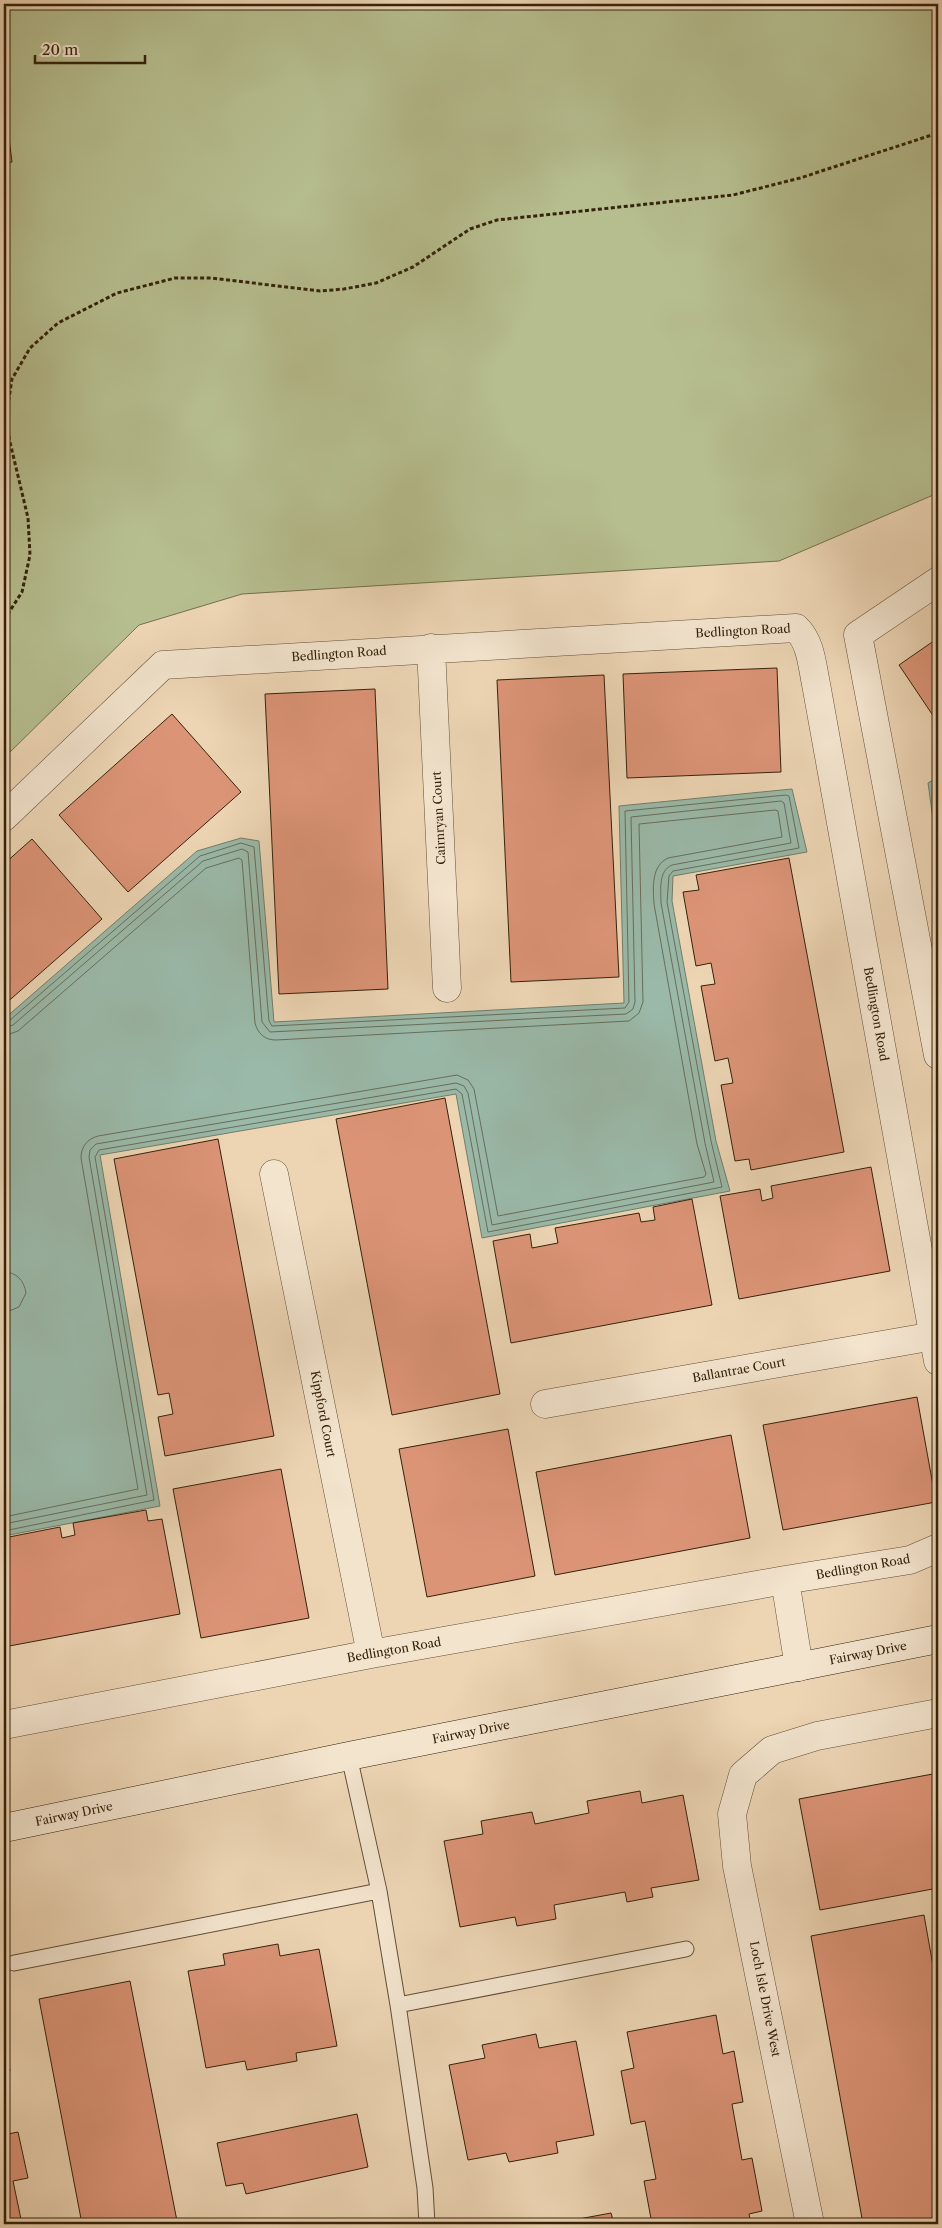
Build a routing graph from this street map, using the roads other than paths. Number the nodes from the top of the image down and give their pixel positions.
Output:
1 (938, 581) edge
2 (431, 648) junction
3 (4, 817) edge
4 (447, 988) dead end
5 (937, 1039) edge
6 (274, 1174) dead end
7 (936, 1348) edge
8 (545, 1404) dead end
9 (938, 1548) edge
10 (785, 1580) junction
11 (938, 1639) edge
12 (371, 1654) junction
13 (799, 1666) junction
14 (938, 1713) edge
15 (4, 1725) edge
16 (349, 1756) junction
17 (4, 1828) edge
18 (379, 1891) junction
19 (686, 1949) dead end
20 (14, 1964) dead end
21 (398, 2005) junction
22 (427, 2224) edge
23 (810, 2224) edge

1 - 5 street
2 - 3 street, Bedlington Road
2 - 4 street, Cairnryan Court
2 - 7 street, Bedlington Road
6 - 12 street, Kippford Court
7 - 8 street, Ballantrae Court
9 - 10 street, Bedlington Road
10 - 12 street, Bedlington Road
10 - 13 street
11 - 13 street, Fairway Drive
12 - 15 street, Bedlington Road
13 - 16 street, Fairway Drive
14 - 23 street, Loch Isle Drive West
16 - 17 street, Fairway Drive
16 - 18 lane
18 - 20 lane
18 - 21 lane
19 - 21 lane
21 - 22 lane

